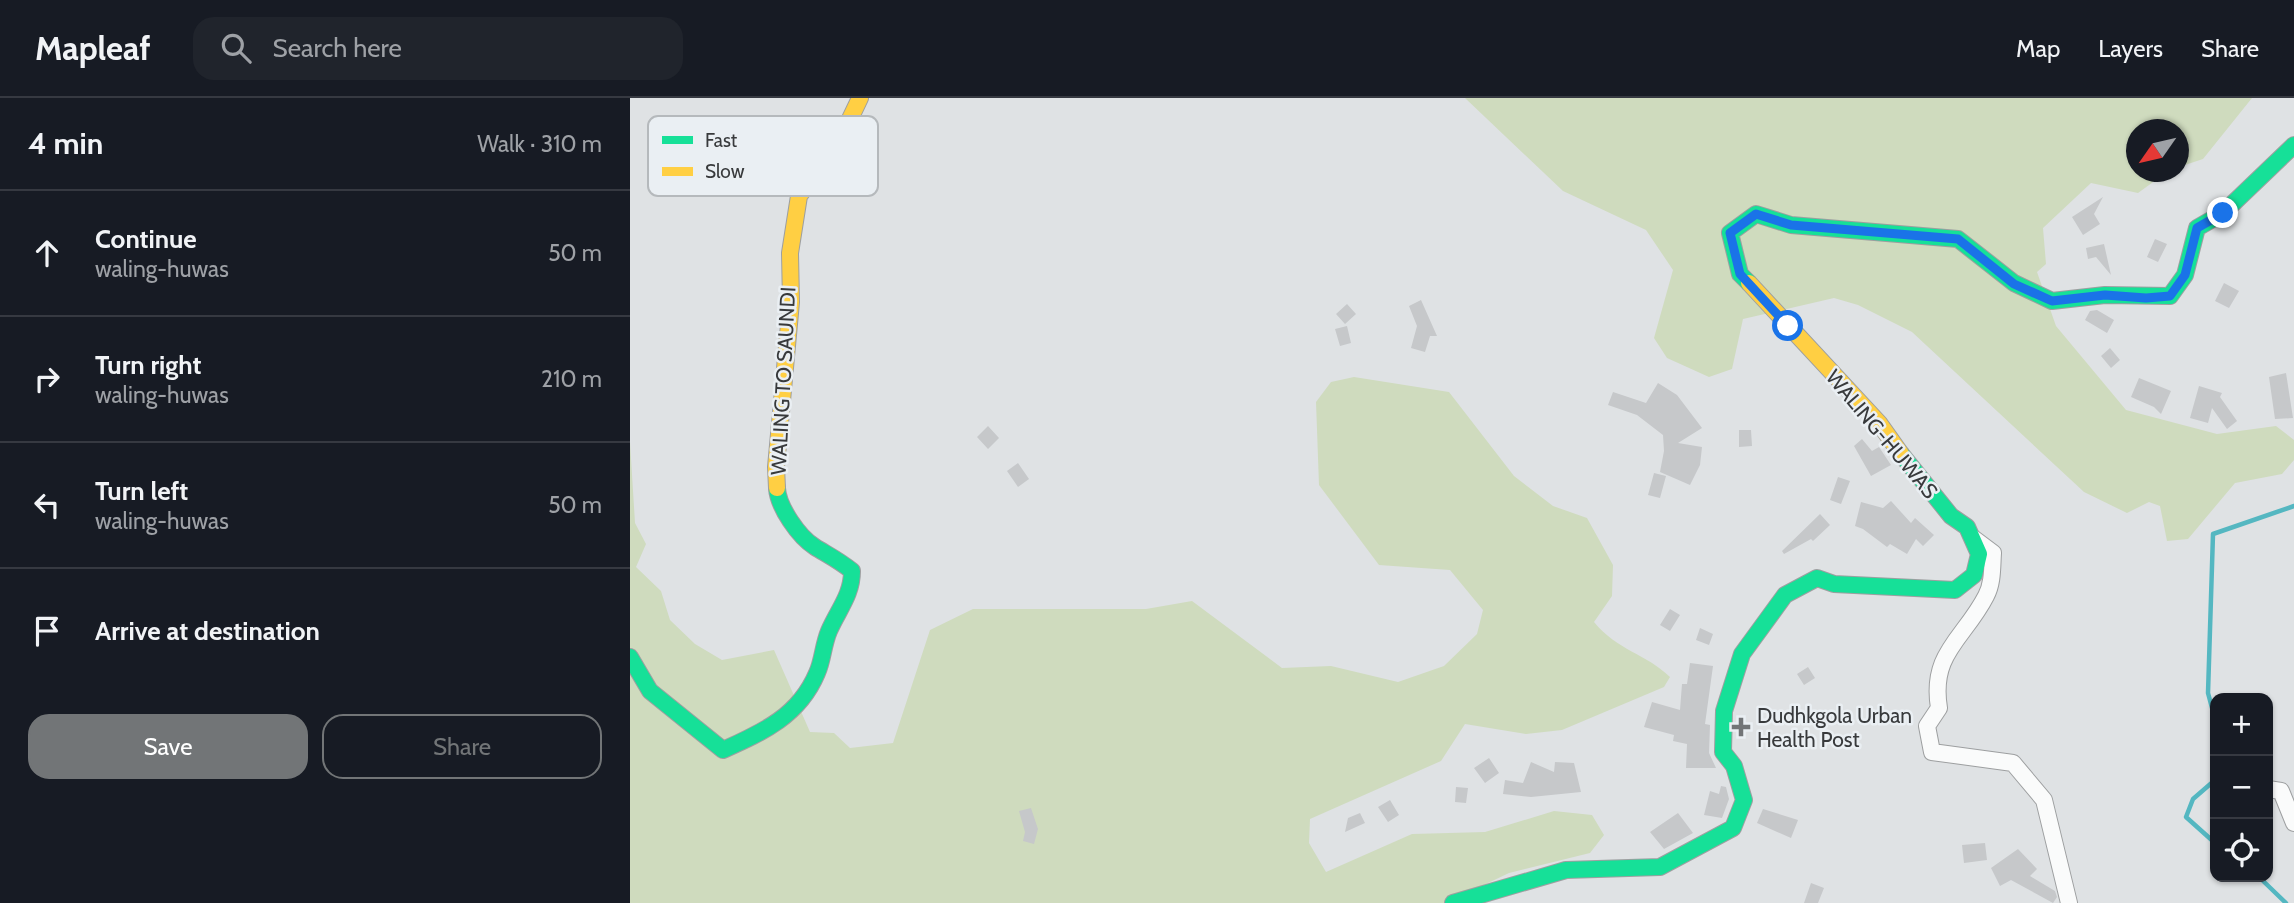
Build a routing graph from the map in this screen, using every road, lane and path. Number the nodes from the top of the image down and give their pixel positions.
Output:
1 (860, 98) edge
2 (851, 116) edge
3 (2294, 145) edge
4 (799, 196) edge
5 (1971, 537) junction
6 (630, 657) edge
7 (2273, 790) edge
8 (2294, 823) edge
9 (1453, 903) edge
10 (2070, 903) edge

1 - 2 street, WALING TO SAUNDI
3 - 5 street, WALING-HUWAS
4 - 6 street, WALING TO SAUNDI
5 - 9 street
5 - 10 street
7 - 8 street

